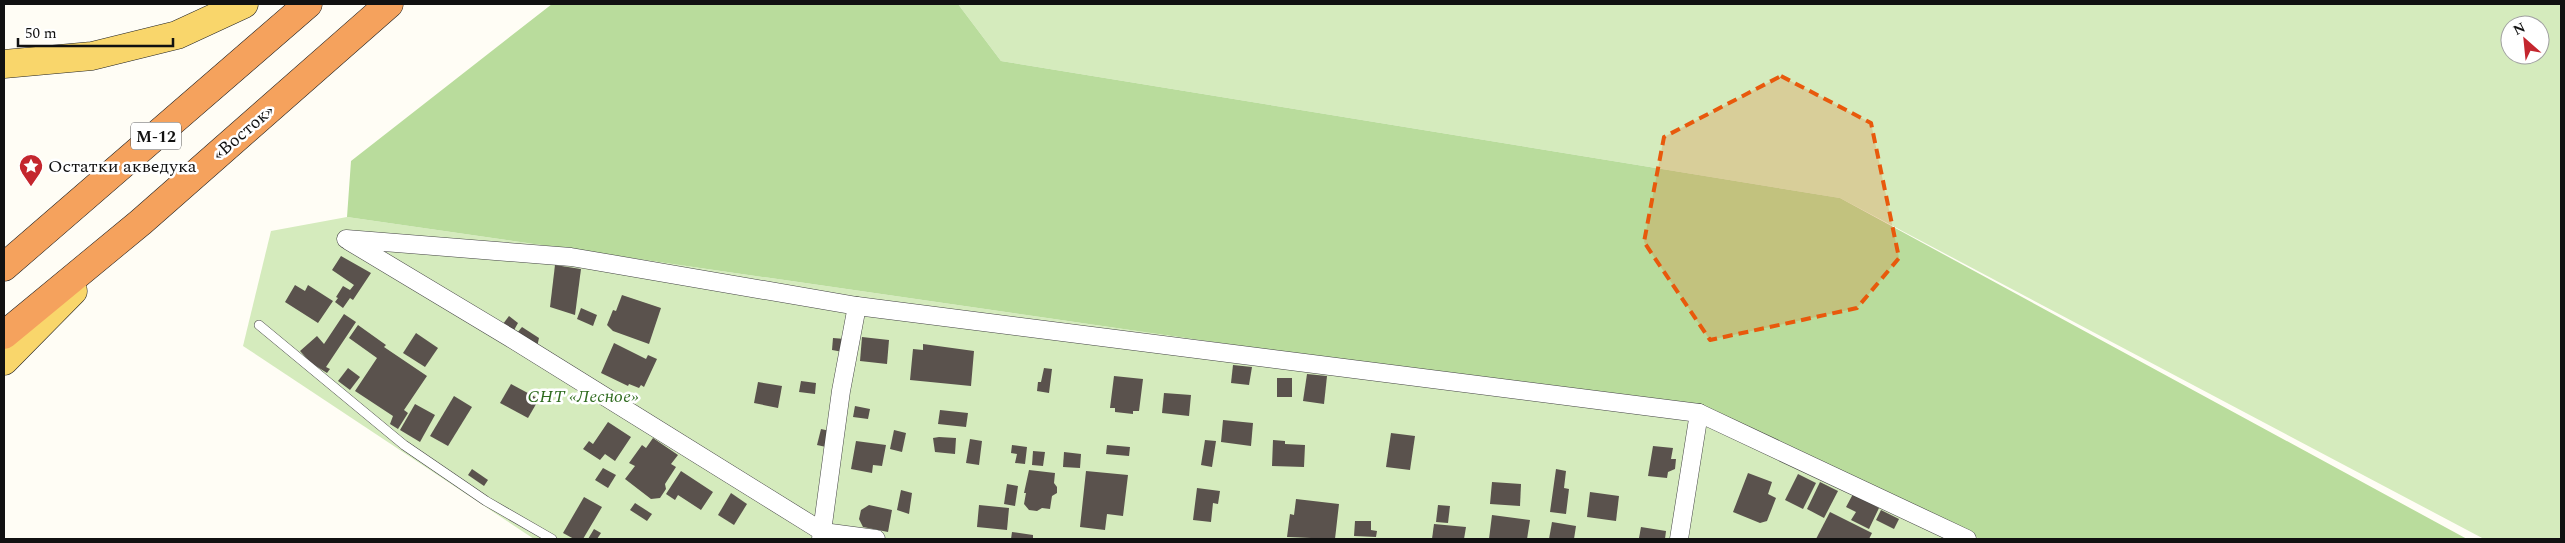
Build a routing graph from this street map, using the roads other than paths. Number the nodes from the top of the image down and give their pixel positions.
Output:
1 (244, 4) edge
2 (308, 4) edge
3 (389, 4) edge
4 (4, 64) edge
5 (141, 222) junction
6 (4, 268) edge
7 (857, 306) junction
8 (259, 325) dead end
9 (4, 335) edge
10 (4, 361) edge
11 (1698, 413) junction
12 (822, 536) edge
13 (552, 539) edge
14 (876, 539) edge
15 (1679, 539) edge
16 (1966, 539) edge

1 - 4 main road
2 - 6 highway, М-12
3 - 5 highway, «Восток»
5 - 9 highway, «Восток»
5 - 10 main road
7 - 11 street
7 - 12 street
7 - 12 street
8 - 13 lane
11 - 15 street
11 - 16 street
12 - 14 street

